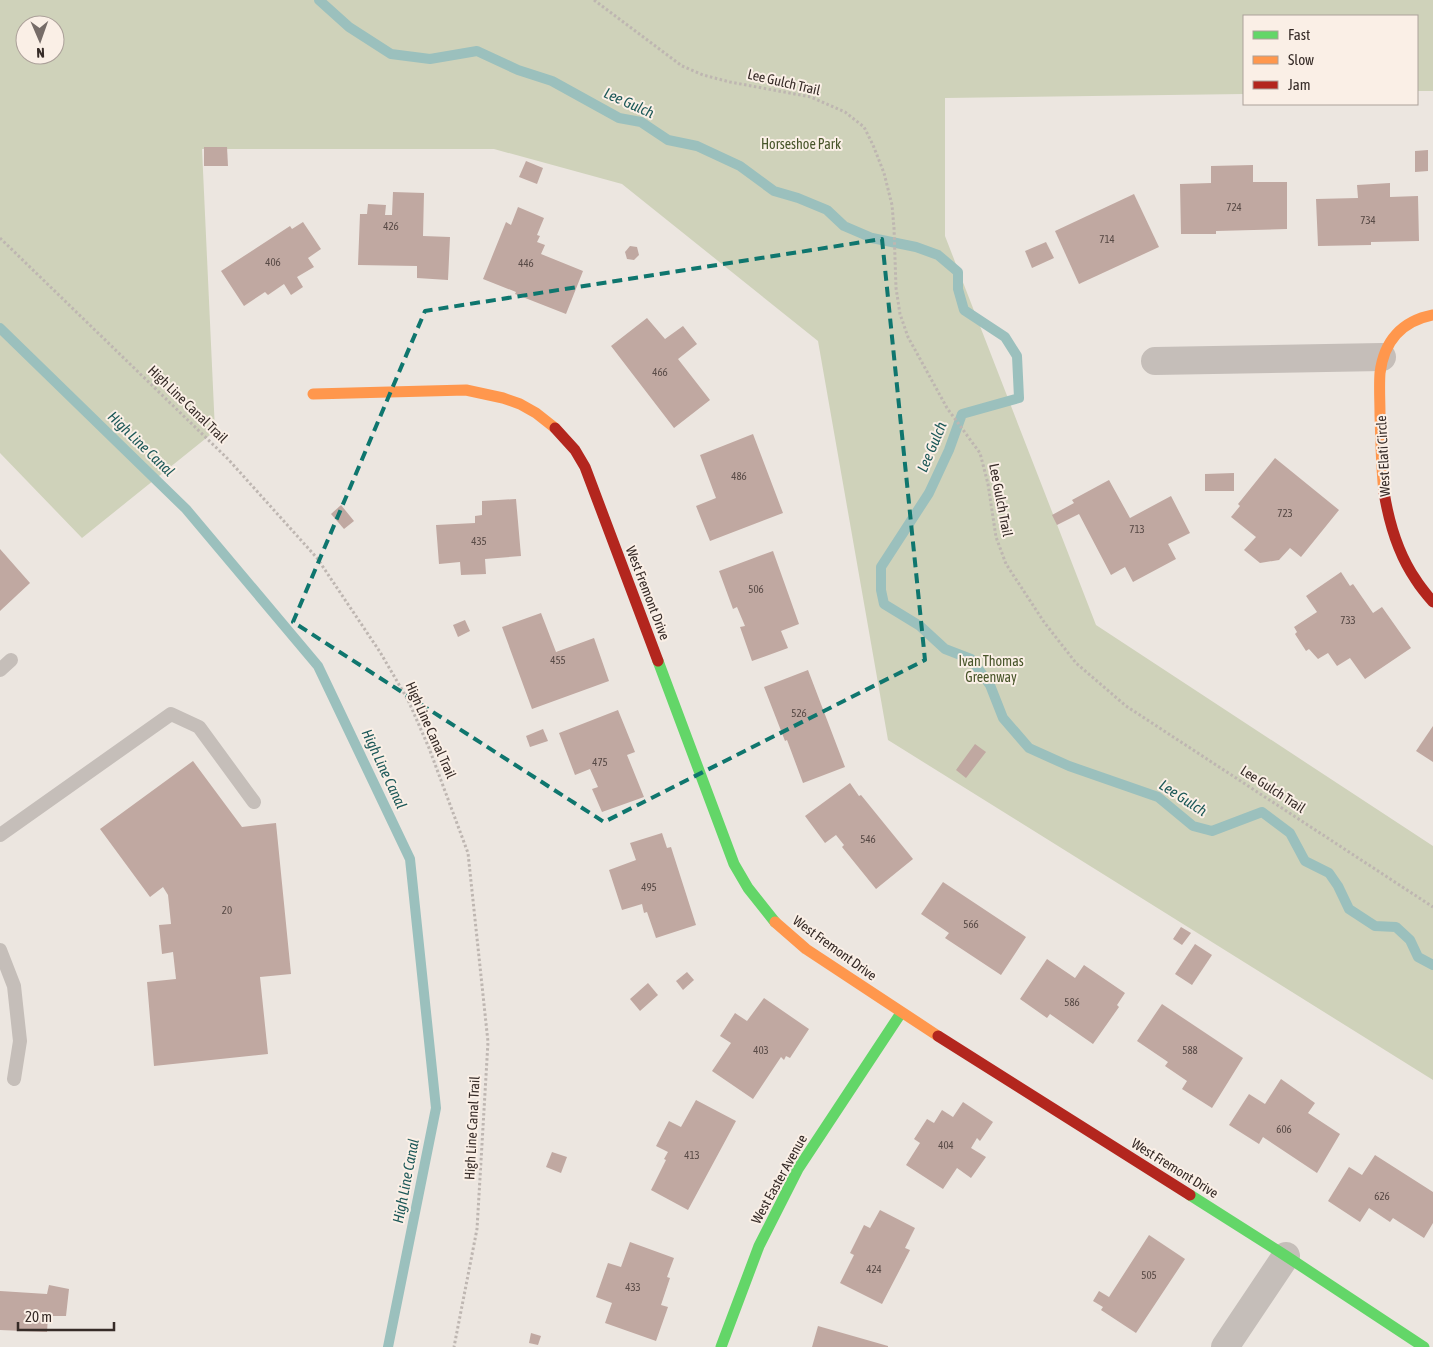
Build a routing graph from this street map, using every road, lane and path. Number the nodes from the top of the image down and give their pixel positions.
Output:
1 (594, 0) edge
2 (0, 238) edge
3 (1433, 315) edge
4 (1382, 357) junction
5 (1155, 361) dead end
6 (313, 394) dead end
7 (1433, 602) edge
8 (10, 660) dead end
9 (0, 670) edge
10 (254, 802) dead end
11 (0, 834) edge
12 (1433, 907) edge
13 (0, 950) edge
14 (901, 1013) junction
15 (14, 1080) dead end
16 (1286, 1256) junction
17 (454, 1347) edge
18 (721, 1347) edge
19 (1225, 1347) edge
20 (1424, 1347) edge

1 - 12 path, Lee Gulch Trail
2 - 17 path, High Line Canal Trail
3 - 4 street, West Elati Circle
4 - 5 street
4 - 7 street, West Elati Circle
6 - 14 street, West Fremont Drive
8 - 9 lane
10 - 11 lane
13 - 15 lane
14 - 16 street, West Fremont Drive
14 - 18 street, West Easter Avenue
16 - 19 street
16 - 20 street, West Fremont Drive

